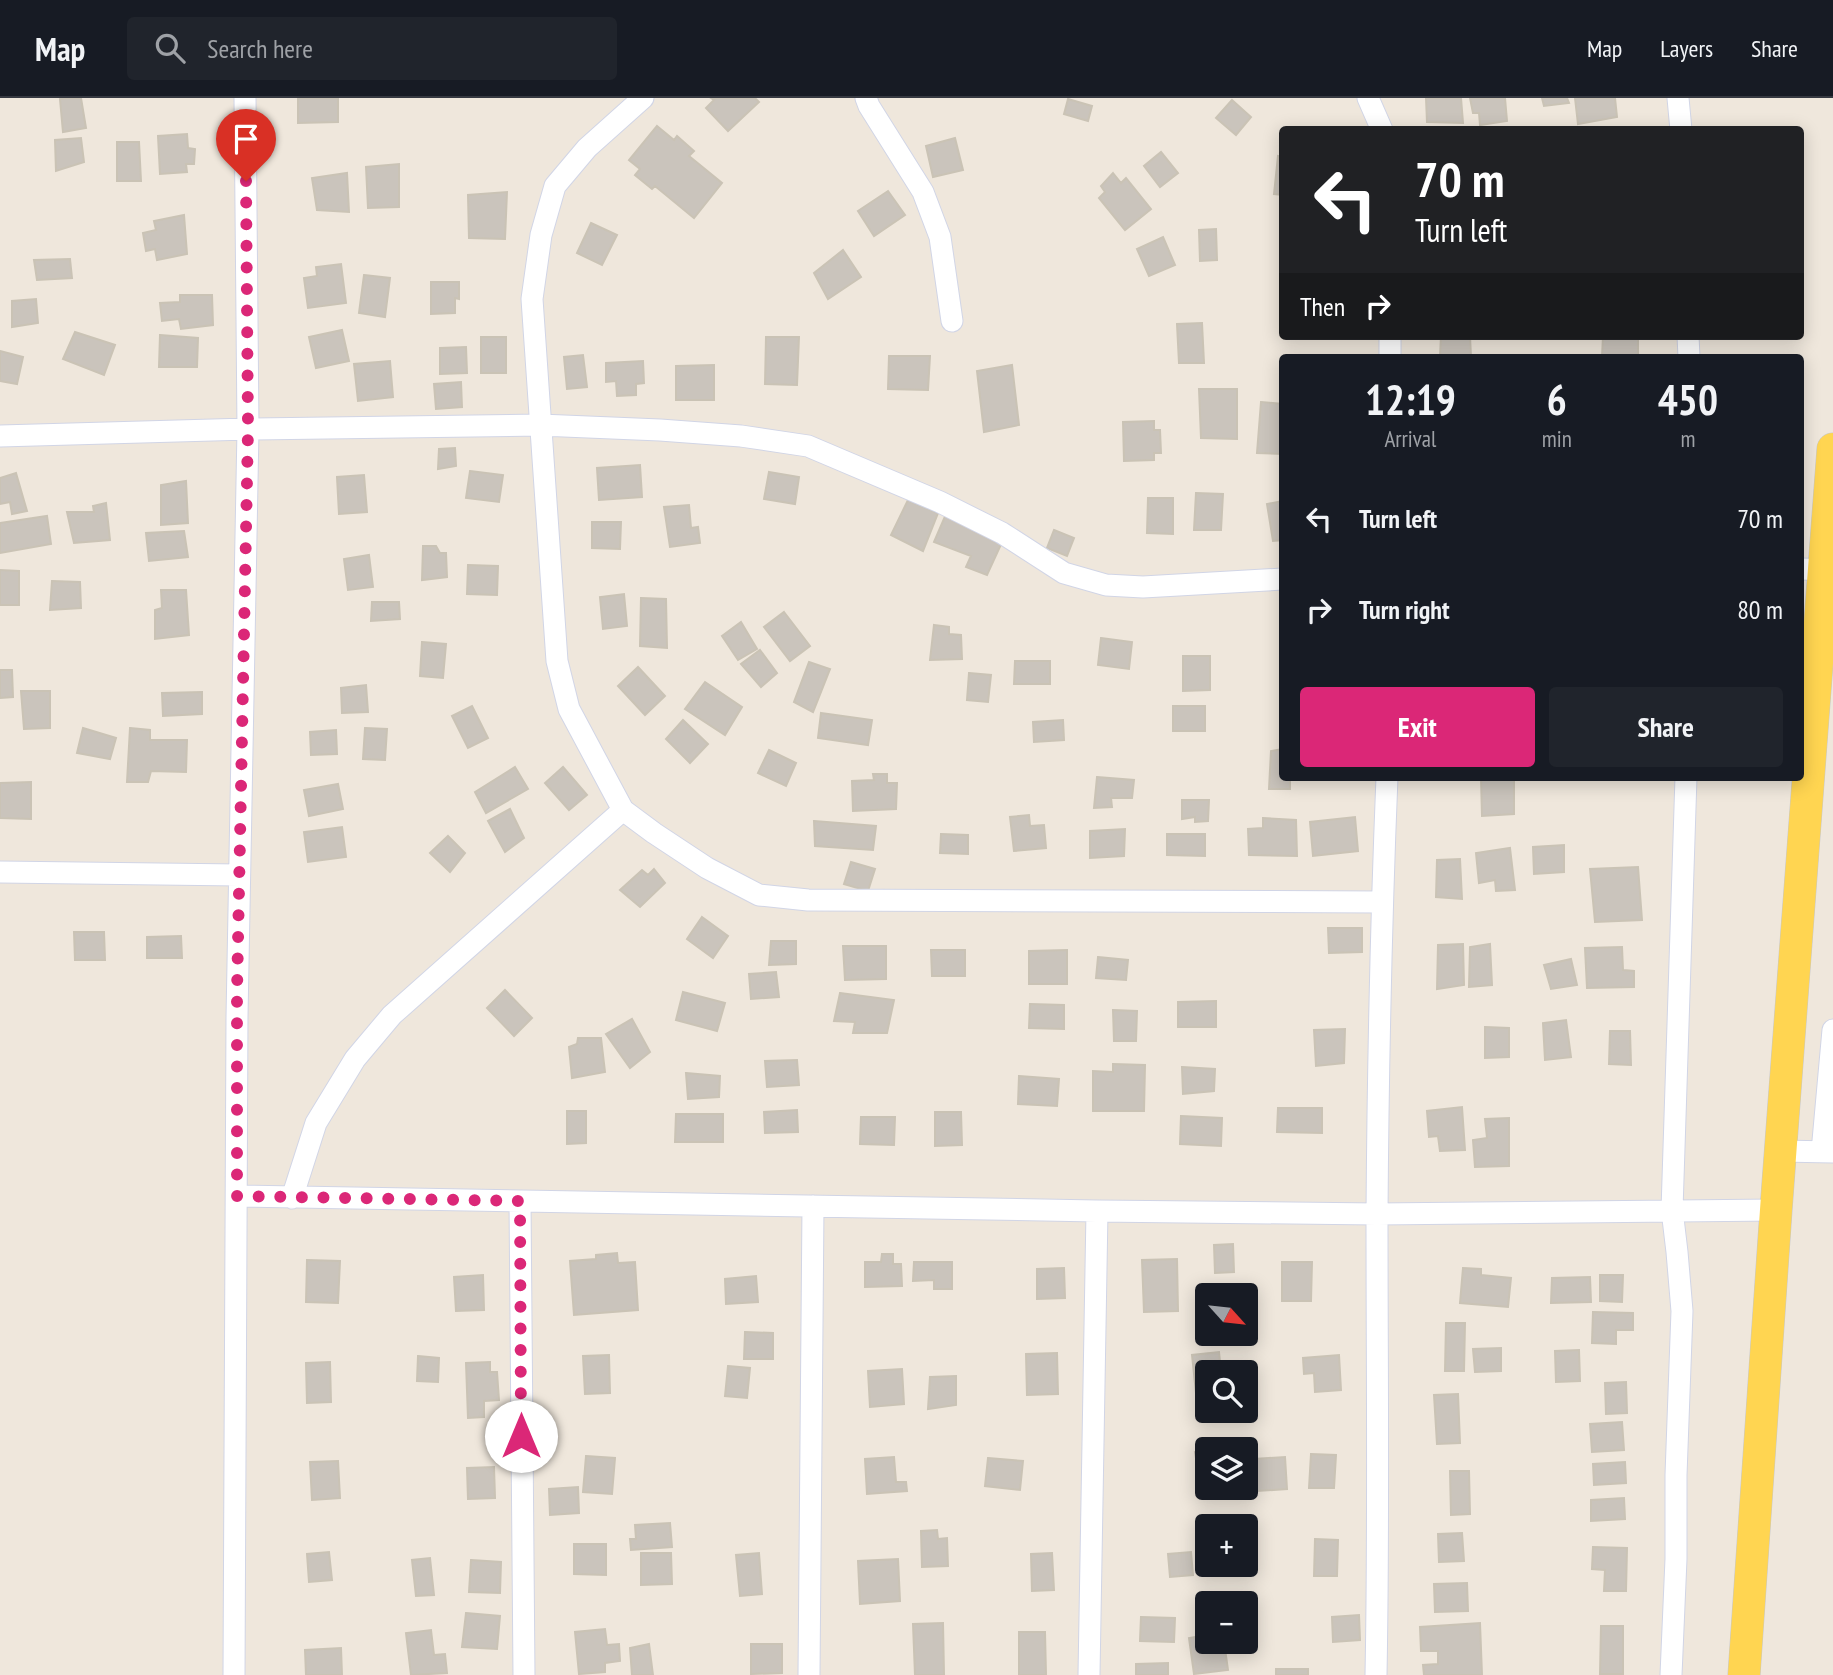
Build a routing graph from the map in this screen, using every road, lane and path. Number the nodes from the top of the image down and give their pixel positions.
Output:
1 (245, 98) edge
2 (643, 98) edge
3 (866, 98) edge
4 (1367, 98) edge
5 (1678, 98) edge
6 (1380, 126) edge
7 (1681, 126) edge
8 (953, 321) dead end
9 (540, 425) junction
10 (248, 429) junction
11 (0, 436) edge
12 (1833, 449) edge
13 (1819, 570) edge
14 (1279, 579) edge
15 (1387, 781) edge
16 (1686, 781) edge
17 (623, 810) junction
18 (0, 872) edge
19 (239, 875) junction
20 (1382, 901) junction
21 (1833, 1030) edge
22 (1780, 1151) junction
23 (1829, 1155) edge
24 (237, 1196) junction
25 (292, 1198) junction
26 (520, 1201) junction
27 (813, 1206) junction
28 (1672, 1210) junction
29 (1776, 1210) junction
30 (1097, 1211) junction
31 (1377, 1214) junction
32 (234, 1675) edge
33 (524, 1675) edge
34 (809, 1675) edge
35 (1089, 1675) edge
36 (1376, 1675) edge
37 (1671, 1675) edge
38 (1744, 1675) edge

1 - 10 street
2 - 9 street
3 - 8 street
4 - 6 street
5 - 7 street
9 - 10 street
9 - 14 street
9 - 17 street
10 - 11 street
10 - 19 street
12 - 13 main road
13 - 22 main road
15 - 20 street
16 - 28 street
17 - 20 street
17 - 25 street
18 - 19 street
19 - 24 street
20 - 31 street
21 - 23 street
22 - 23 street
22 - 29 main road
24 - 25 street
24 - 32 street
25 - 26 street
26 - 27 street
26 - 33 street
27 - 30 street
27 - 34 street
28 - 29 street
28 - 31 street
28 - 37 street
29 - 38 main road
30 - 31 street
30 - 35 street
31 - 36 street

